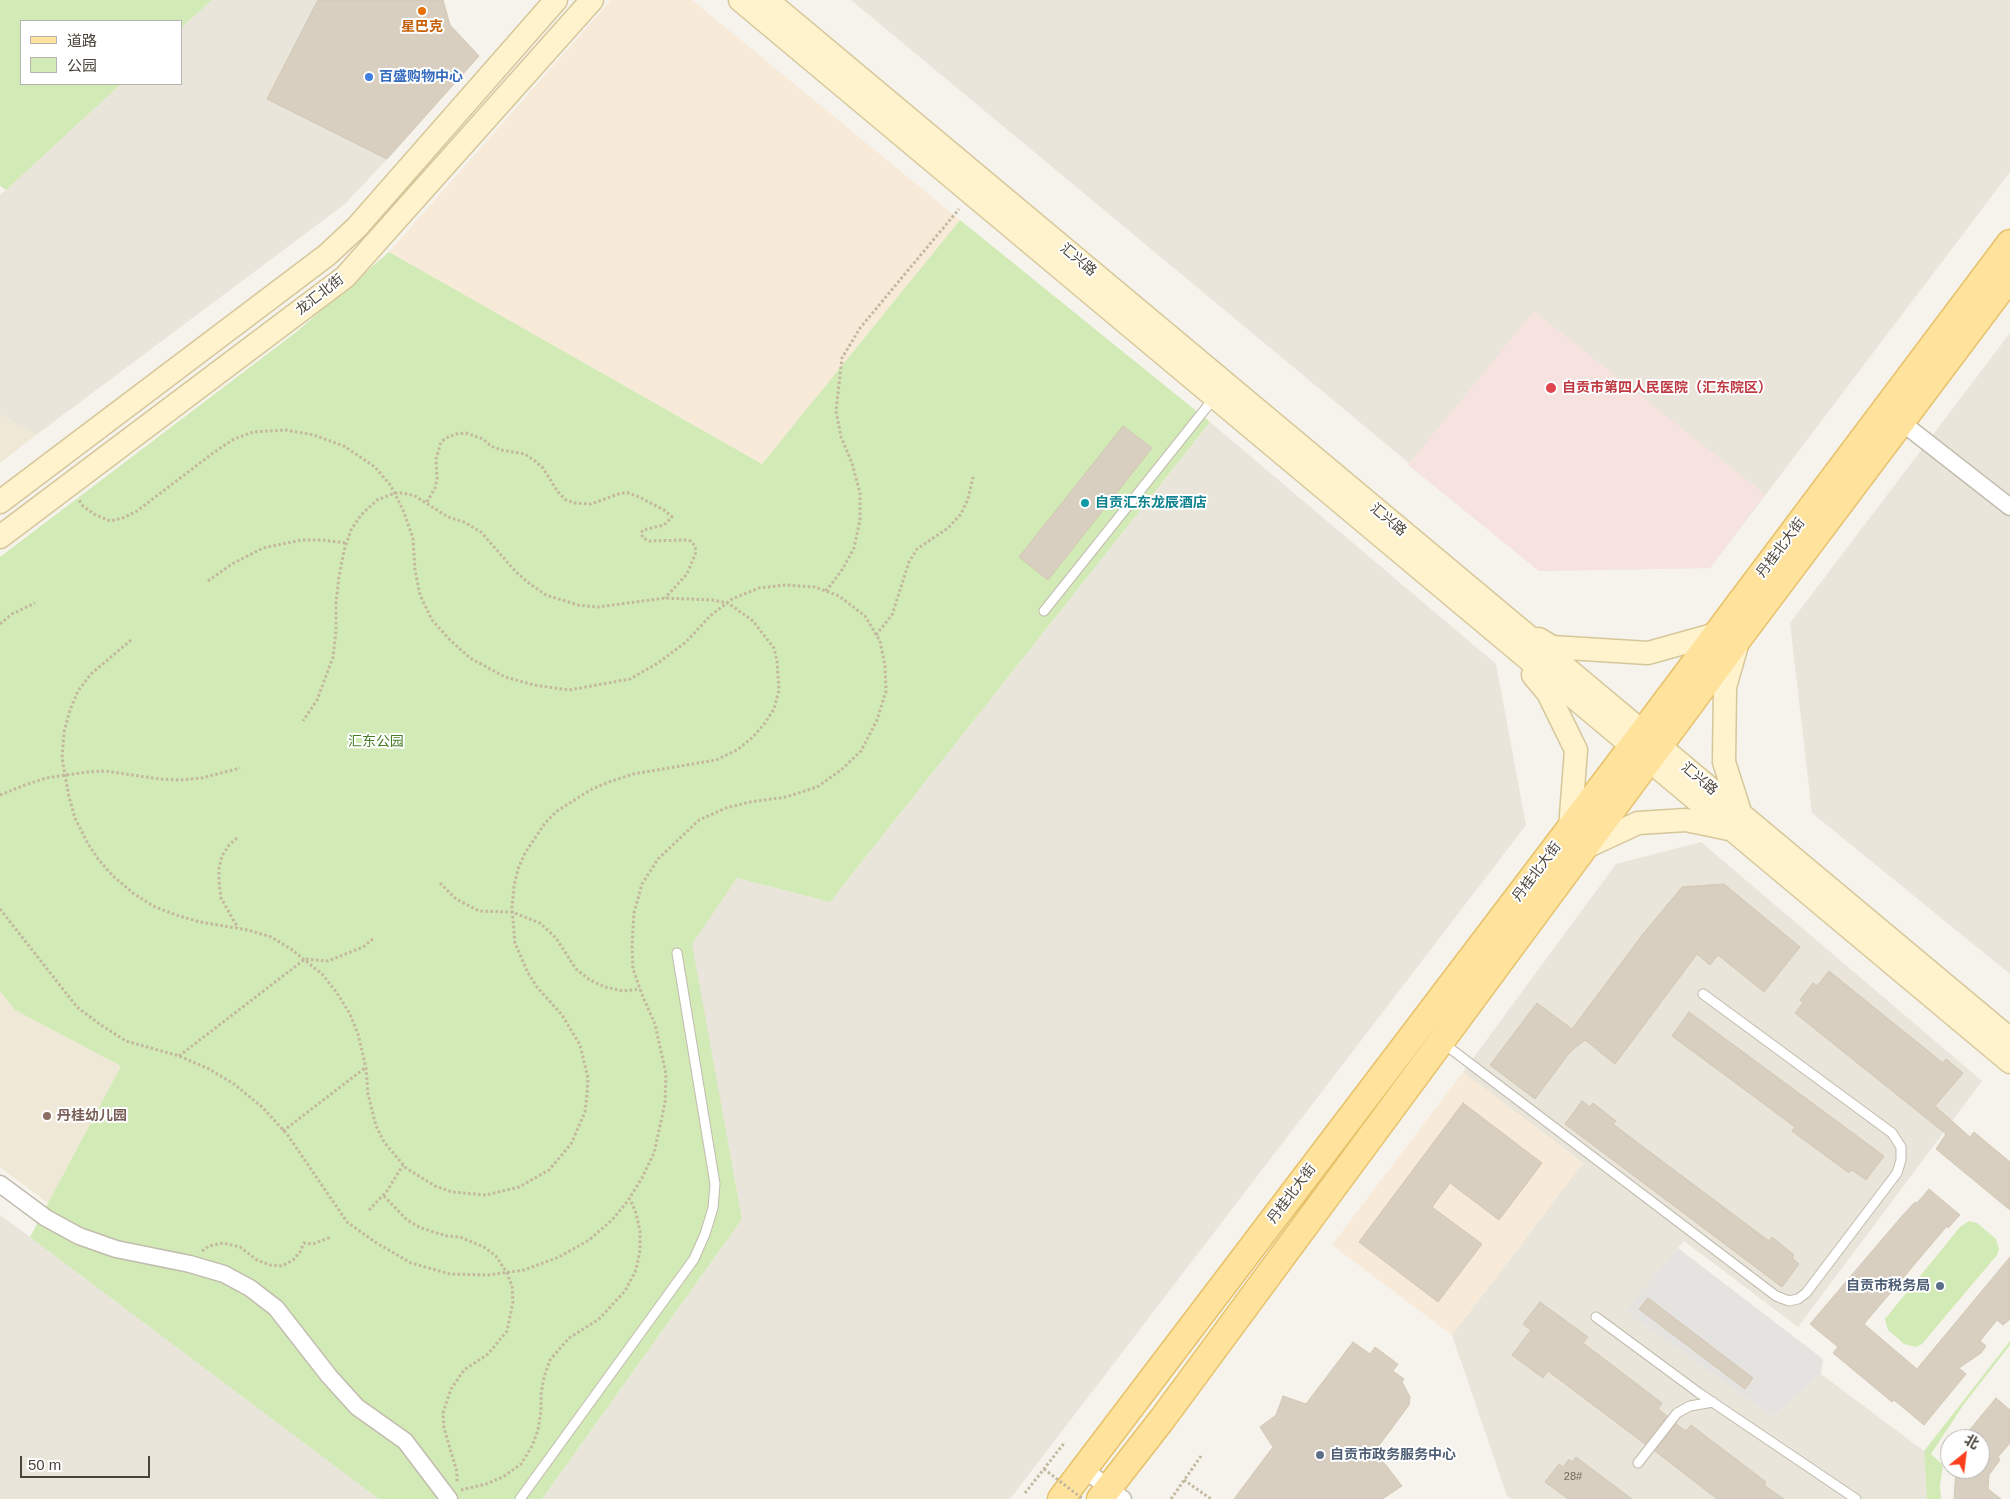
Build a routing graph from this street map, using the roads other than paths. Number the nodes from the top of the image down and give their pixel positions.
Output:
1 (556, 0) edge
2 (592, 0) edge
3 (740, 0) edge
4 (767, 0) edge
5 (2010, 243) edge
6 (2010, 277) edge
7 (1220, 390) junction
8 (1900, 422) junction
9 (0, 502) edge
10 (2010, 507) edge
11 (0, 537) edge
12 (1044, 610) dead end
13 (1507, 630) junction
14 (1728, 636) junction
15 (1646, 746) junction
16 (1737, 822) junction
17 (1577, 838) junction
18 (677, 953) dead end
19 (1704, 994) dead end
20 (2010, 1039) edge
21 (1441, 1041) junction
22 (2010, 1062) edge
23 (0, 1184) edge
24 (1596, 1317) dead end
25 (1713, 1402) junction
26 (1638, 1462) dead end
27 (1084, 1469) junction
28 (1111, 1495) edge
29 (1843, 1496) edge
30 (449, 1499) edge
31 (520, 1499) edge
32 (1061, 1499) edge
33 (1856, 1499) edge

1 - 9 main road, 龙汇北街
2 - 11 main road, 龙汇北街
3 - 7 main road
4 - 7 main road, 汇兴路
5 - 14 main road, 丹桂北大街
6 - 8 main road, 丹桂北大街
7 - 12 lane
7 - 13 main road, 汇兴路
8 - 10 street
8 - 14 main road, 丹桂北大街
13 - 14 main road
13 - 15 main road, 汇兴路
13 - 17 main road
14 - 15 main road, 丹桂北大街
14 - 16 main road
15 - 16 main road, 汇兴路
15 - 17 main road, 丹桂北大街
16 - 17 main road
16 - 20 main road
16 - 22 main road
17 - 21 main road, 丹桂北大街
17 - 27 main road, 丹桂北大街
18 - 31 lane
19 - 21 lane
21 - 28 main road, 丹桂北大街
23 - 30 street
24 - 25 lane
25 - 26 lane
25 - 29 lane
27 - 28 street
27 - 32 main road, 丹桂北大街
29 - 33 lane

